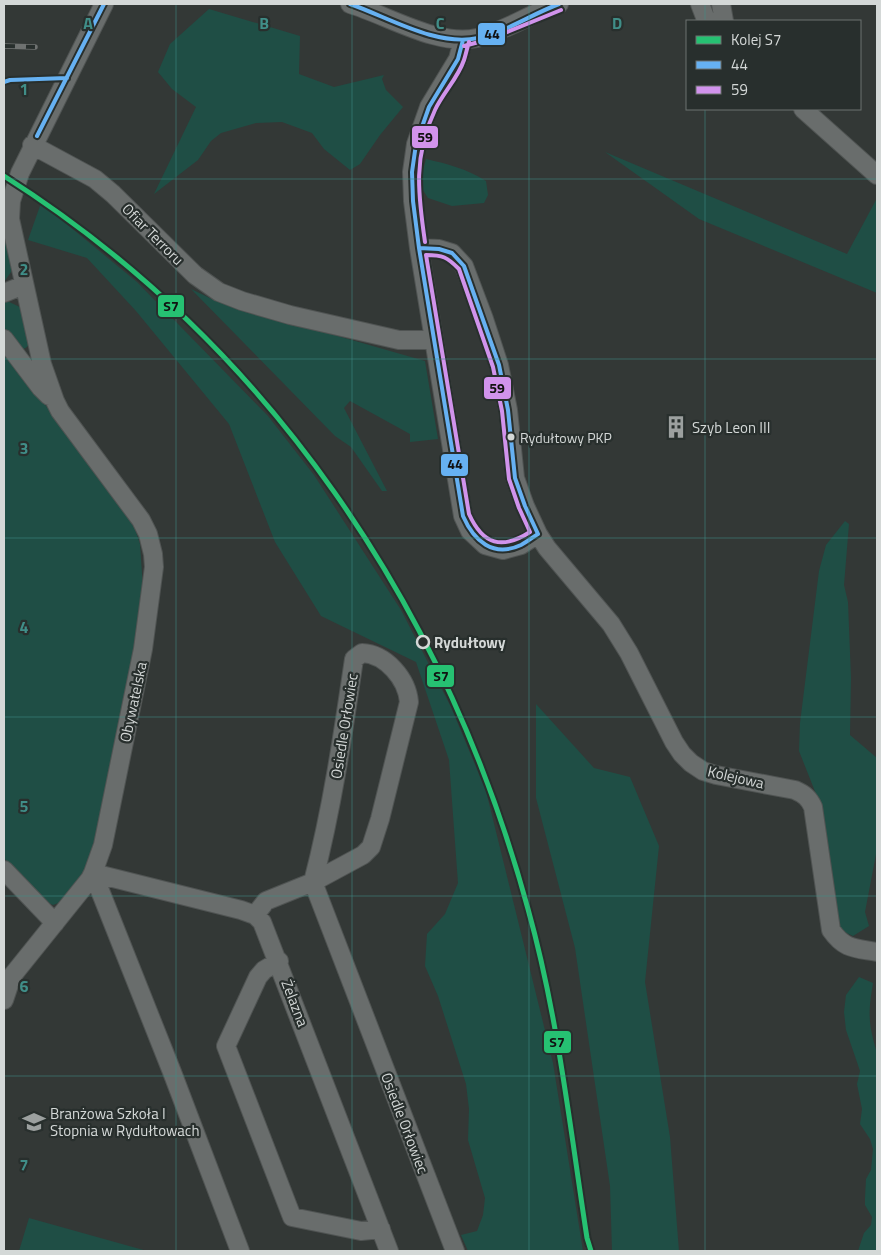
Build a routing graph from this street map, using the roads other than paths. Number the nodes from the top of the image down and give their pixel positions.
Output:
1 (104, 4) edge
2 (350, 4) edge
3 (558, 4) edge
4 (700, 4) edge
5 (721, 4) edge
6 (707, 20) edge
7 (724, 20) edge
8 (463, 40) junction
9 (804, 110) edge
10 (32, 146) junction
11 (877, 175) edge
12 (418, 248) junction
13 (24, 285) junction
14 (4, 293) edge
15 (4, 339) edge
16 (433, 340) junction
17 (55, 401) junction
18 (538, 534) junction
19 (4, 870) edge
20 (93, 873) junction
21 (313, 882) junction
22 (255, 915) junction
23 (55, 923) junction
24 (877, 952) edge
25 (279, 961) junction
26 (4, 1000) edge
27 (381, 1229) junction
28 (240, 1251) edge
29 (389, 1251) edge
30 (455, 1251) edge

1 - 10 street
2 - 8 street
3 - 8 street
4 - 6 street
5 - 7 street
8 - 12 street
9 - 11 street
10 - 13 street, Obywatelska
10 - 16 street, Ofiar Terroru
12 - 16 street
12 - 18 street, Kolejowa
13 - 14 street
13 - 17 street, Obywatelska
15 - 17 street, Obywatelska
16 - 18 street
17 - 20 street, Obywatelska
18 - 24 street, Kolejowa
19 - 23 street
20 - 22 street
20 - 23 street, Obywatelska
20 - 28 street
21 - 21 street, Osiedle Orłowiec
21 - 22 street, Osiedle Orłowiec
21 - 30 street, Osiedle Orłowiec
22 - 25 street, Żelazna
23 - 26 street, Obywatelska
25 - 27 street, Żelazna
25 - 27 street
27 - 29 street, Żelazna

